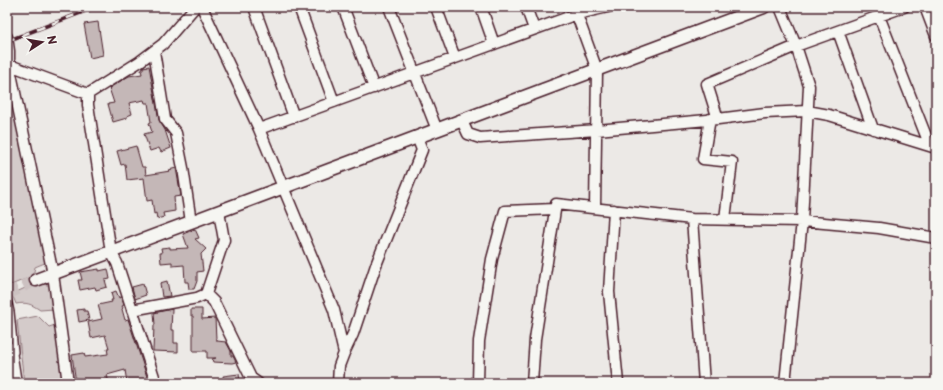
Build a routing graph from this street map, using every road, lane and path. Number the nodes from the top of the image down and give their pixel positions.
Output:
1 (195, 7) edge
2 (202, 7) edge
3 (254, 7) edge
4 (299, 7) edge
5 (343, 7) edge
6 (389, 7) edge
7 (436, 7) edge
8 (481, 7) edge
9 (526, 7) edge
10 (608, 7) edge
11 (764, 7) edge
12 (780, 7) edge
13 (904, 7) edge
14 (925, 7) edge
15 (575, 10) edge
16 (879, 16) junction
17 (534, 29) junction
18 (838, 31) junction
19 (936, 36) edge
20 (7, 37) edge
21 (494, 44) junction
22 (796, 46) junction
23 (154, 51) junction
24 (455, 58) junction
25 (8, 64) edge
26 (597, 70) junction
27 (414, 73) junction
28 (374, 88) junction
29 (88, 94) junction
30 (334, 102) junction
31 (807, 110) junction
32 (294, 117) junction
33 (714, 119) junction
34 (462, 121) junction
35 (873, 129) junction
36 (259, 130) junction
37 (437, 130) junction
38 (597, 130) junction
39 (416, 137) junction
40 (933, 147) edge
41 (284, 187) junction
42 (596, 208) junction
43 (555, 209) junction
44 (614, 210) junction
45 (220, 212) junction
46 (692, 219) junction
47 (725, 219) junction
48 (802, 221) junction
49 (191, 222) junction
50 (936, 238) edge
51 (111, 252) junction
52 (53, 274) junction
53 (36, 280) tunnel mouth
54 (7, 294) edge
55 (206, 294) junction
56 (132, 310) junction
57 (7, 351) edge
58 (344, 353) junction
59 (14, 383) edge
60 (68, 383) edge
61 (156, 383) edge
62 (258, 383) edge
63 (338, 383) edge
64 (478, 383) edge
65 (532, 383) edge
66 (618, 383) edge
67 (704, 383) edge
68 (784, 383) edge

1 - 23 street
2 - 36 street
3 - 32 street
4 - 30 street
5 - 28 street
6 - 27 street
7 - 24 street
8 - 21 street
9 - 17 street
10 - 15 street
11 - 26 street
12 - 22 street
13 - 16 street
14 - 19 street
15 - 17 street
15 - 26 street
16 - 18 street
16 - 40 street
17 - 21 street
18 - 22 street
18 - 35 street
20 - 25 street
21 - 24 street
22 - 31 street
22 - 33 street
23 - 29 street
23 - 49 street
24 - 27 street
25 - 29 street
25 - 52 street
26 - 34 street
26 - 38 street
27 - 28 street
27 - 37 street
28 - 30 street
29 - 51 street
30 - 32 street
31 - 33 street
31 - 35 street
31 - 48 street
32 - 36 street
33 - 38 street
33 - 47 street
34 - 37 street
34 - 38 street
35 - 40 street
36 - 41 street
37 - 39 street
38 - 42 street
39 - 41 street
39 - 58 street
41 - 45 street
41 - 58 street
42 - 43 street
42 - 44 street
43 - 64 street
43 - 65 street
44 - 46 street
44 - 66 street
45 - 49 street
45 - 55 street
46 - 47 street
46 - 67 street
47 - 48 street
48 - 50 street
48 - 68 street
49 - 51 street
51 - 52 street
51 - 56 street
52 - 53 street
52 - 60 street
54 - 59 lane
55 - 56 street
55 - 62 street
56 - 61 street
57 - 59 highway
58 - 63 street

